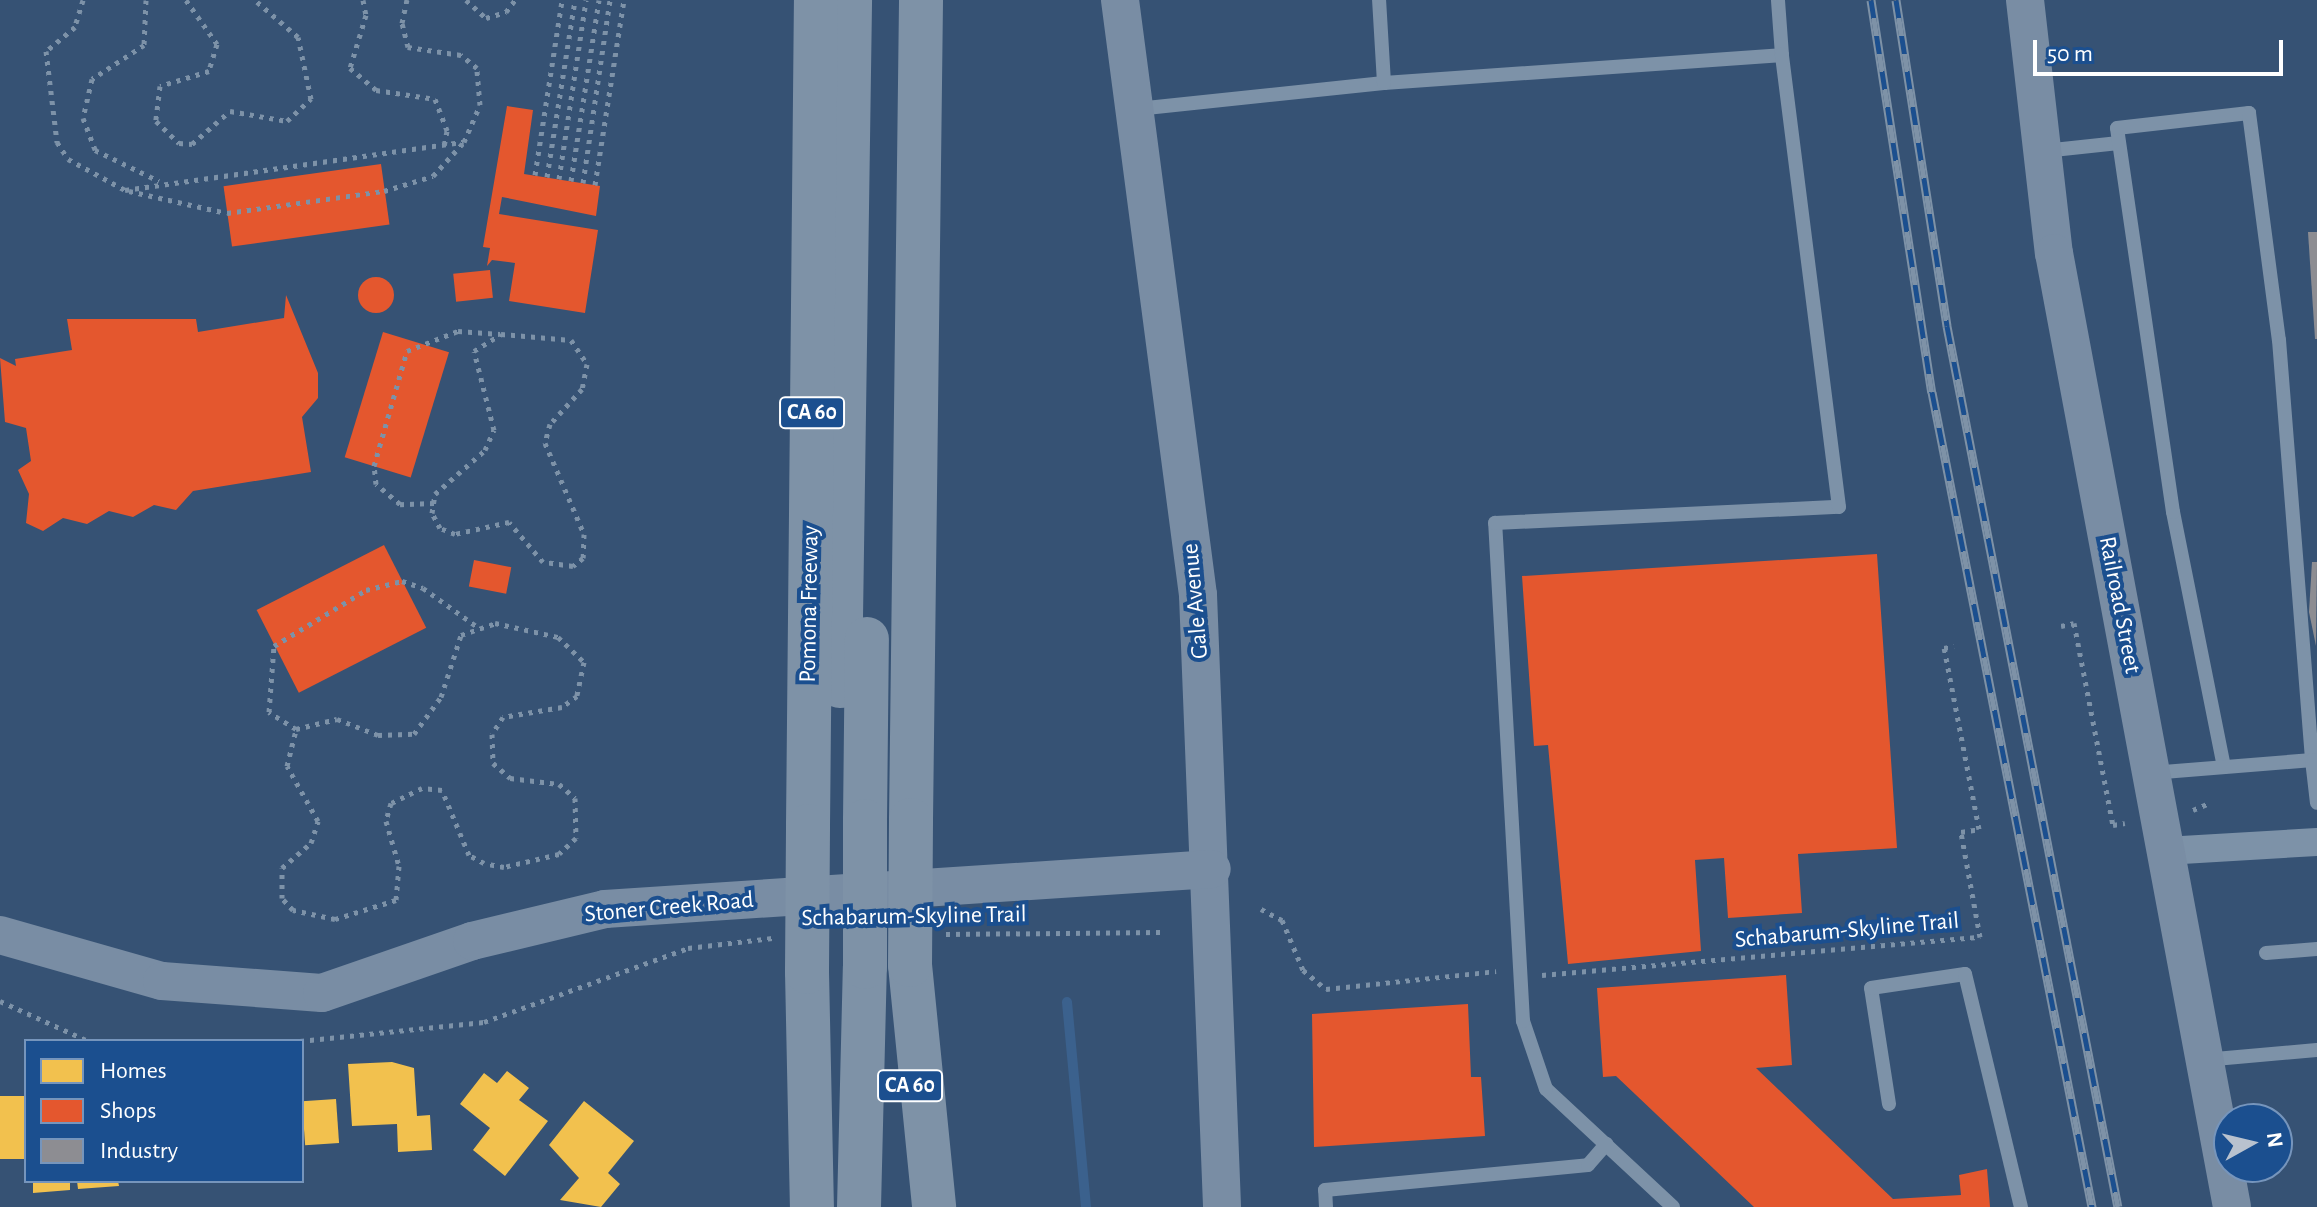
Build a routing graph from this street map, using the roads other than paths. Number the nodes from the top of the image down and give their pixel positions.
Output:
1 (816, 0) edge
2 (850, 0) edge
3 (874, 0) edge
4 (921, 0) edge
5 (1120, 0) edge
6 (1379, 0) edge
7 (1778, 0) edge
8 (2025, 0) edge
9 (1782, 55) junction
10 (1384, 83) junction
11 (1135, 110) junction
12 (2119, 143) junction
13 (2042, 151) junction
14 (2312, 760) junction
15 (2224, 767) junction
16 (2151, 773) junction
17 (2317, 803) edge
18 (837, 824) junction
19 (2317, 842) edge
20 (2165, 851) junction
21 (1212, 869) junction
22 (0, 935) edge
23 (2317, 949) edge
24 (921, 950) junction
25 (2266, 953) dead end
26 (823, 961) junction
27 (2317, 1050) edge
28 (2204, 1060) junction
29 (1889, 1104) dead end
30 (1606, 1144) junction
31 (812, 1207) edge
32 (837, 1207) edge
33 (859, 1207) edge
34 (909, 1207) edge
35 (934, 1207) edge
36 (1222, 1207) edge
37 (1326, 1207) edge
38 (1673, 1207) edge
39 (2021, 1207) edge
40 (2232, 1207) edge

1 - 18 highway, Pomona Freeway / CA 60
2 - 18 highway
3 - 18 highway
4 - 24 highway, CA 60, bridge
5 - 11 street, Gale Avenue
6 - 10 lane
7 - 9 lane
8 - 13 street, Railroad Street
9 - 10 lane
9 - 30 lane
10 - 11 lane
11 - 21 street, Gale Avenue
12 - 13 lane
12 - 14 lane
12 - 15 lane
13 - 16 street, Railroad Street
14 - 15 lane
14 - 17 lane
15 - 16 lane
16 - 20 street, Railroad Street
18 - 26 highway, Pomona Freeway / CA 60, bridge
18 - 26 highway, bridge
19 - 20 street
20 - 28 street, Railroad Street
21 - 22 street, Stoner Creek Road
21 - 36 street, Gale Avenue
23 - 25 lane
24 - 34 highway, CA 60
24 - 35 highway
26 - 31 highway, Pomona Freeway / CA 60
26 - 32 highway
26 - 33 highway
27 - 28 lane
28 - 40 street, Railroad Street
29 - 39 lane
30 - 37 lane
30 - 38 lane

